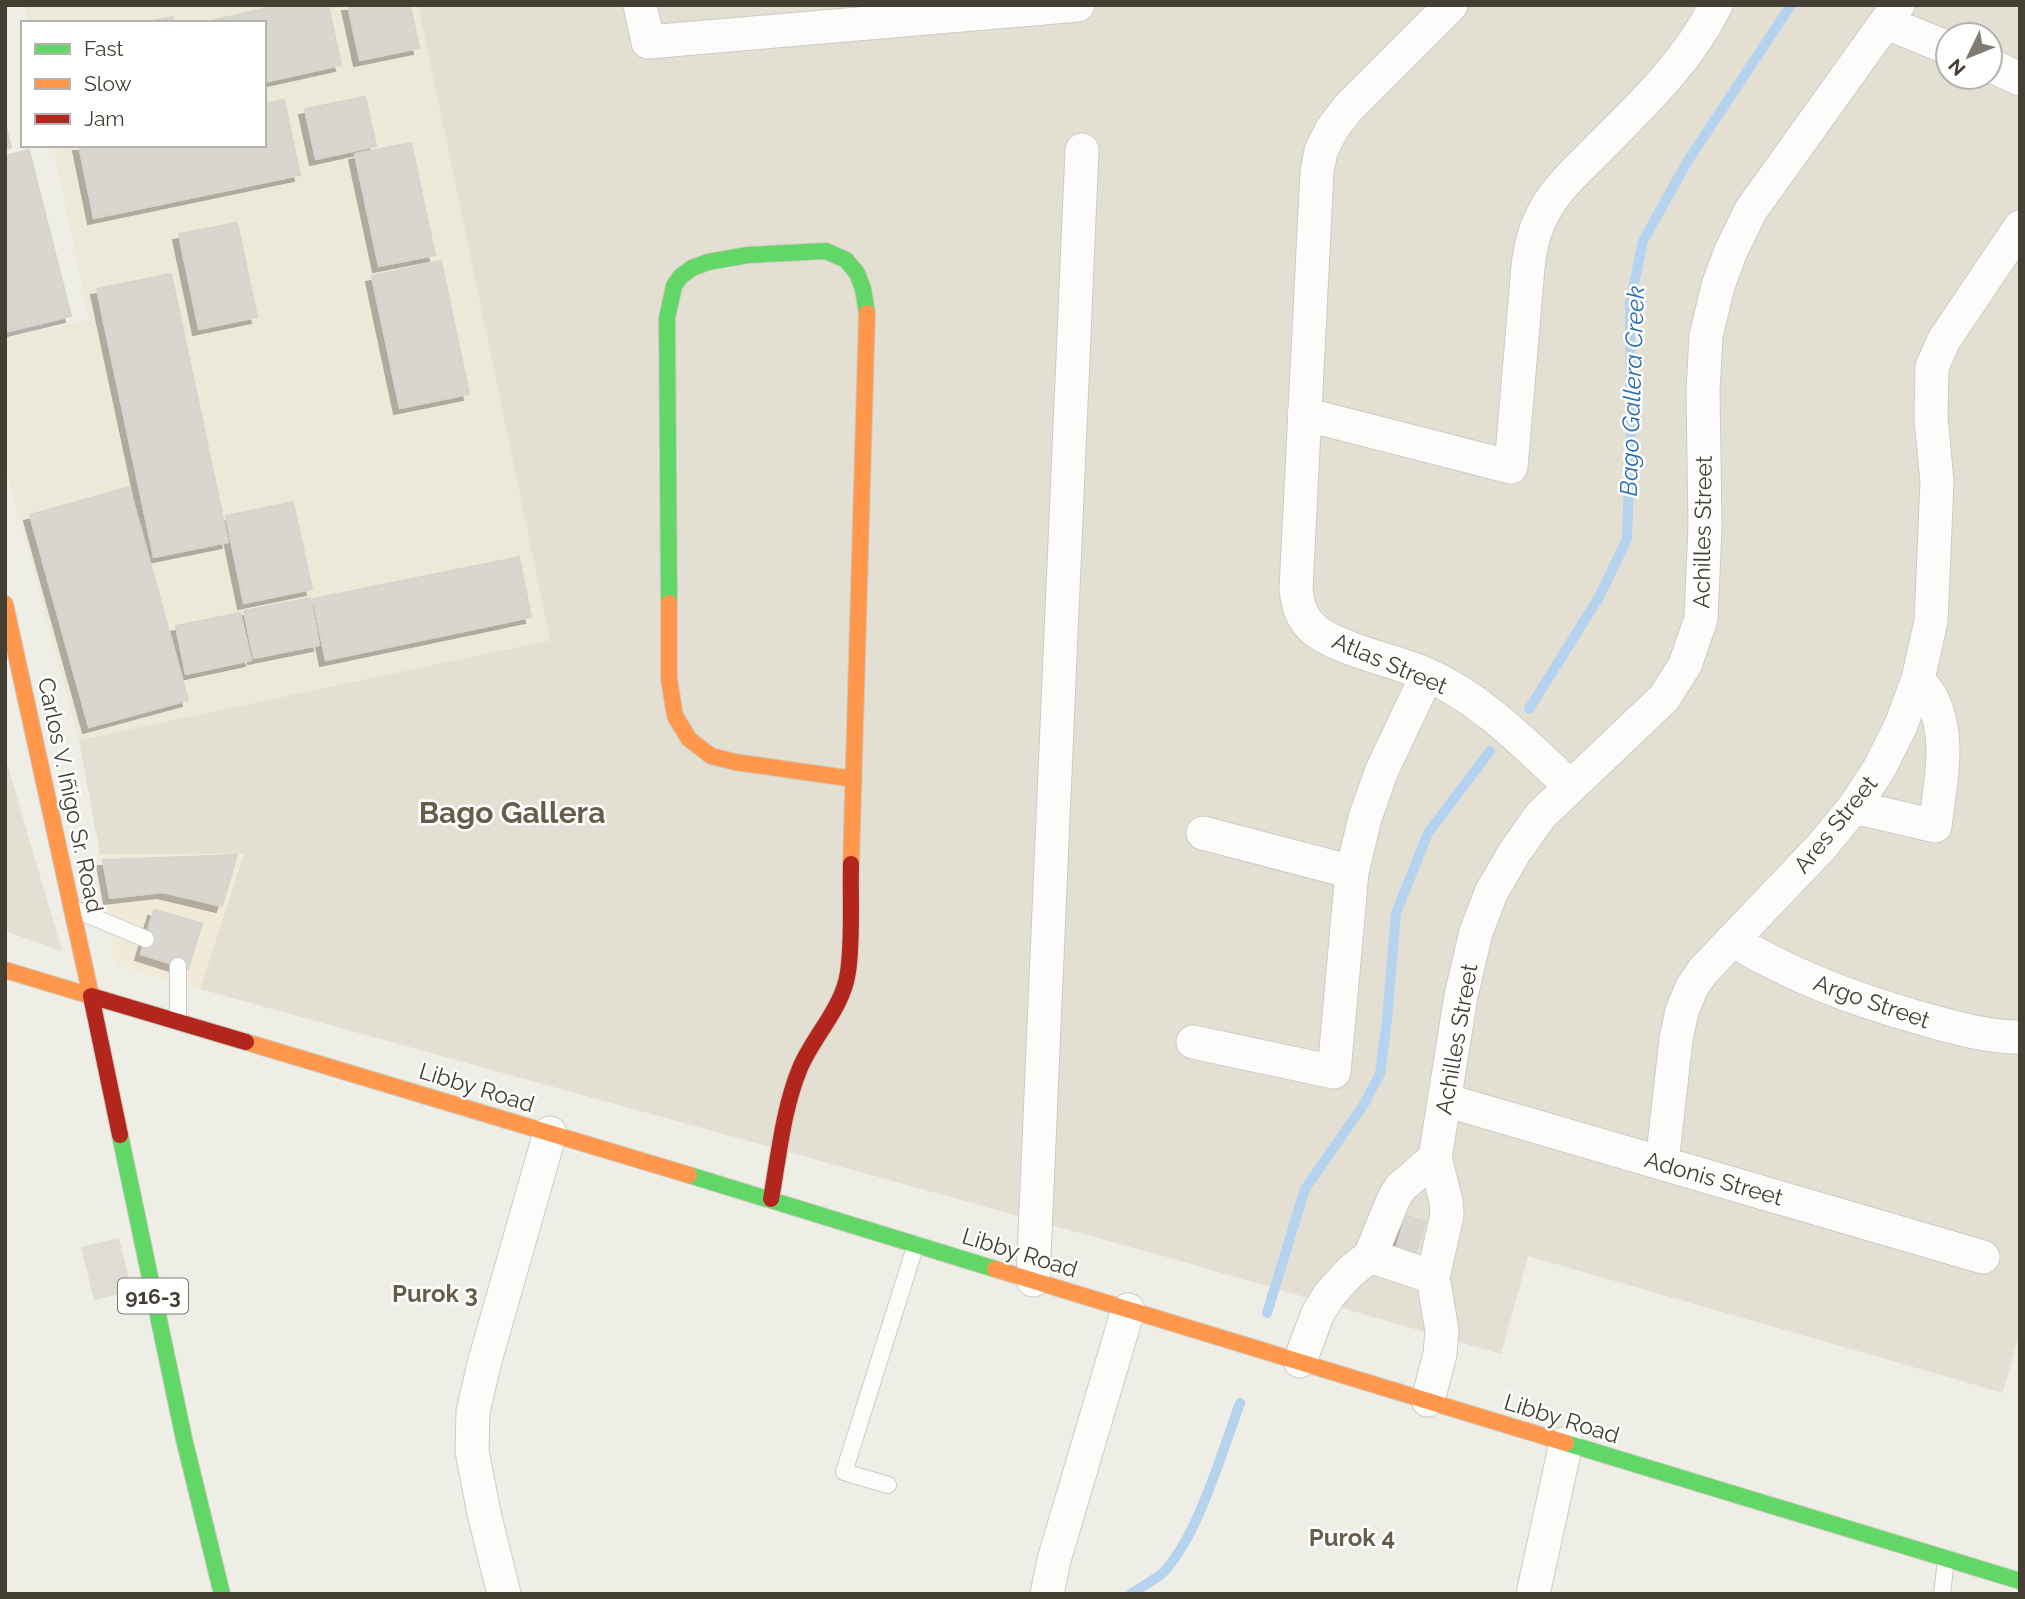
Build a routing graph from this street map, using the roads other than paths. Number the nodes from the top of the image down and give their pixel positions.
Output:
1 (640, 5) edge
2 (1078, 5) edge
3 (1451, 5) edge
4 (1717, 5) edge
5 (1893, 14) edge
6 (1934, 39) edge
7 (2004, 72) edge
8 (2020, 79) edge
9 (1082, 150) dead end
10 (2020, 227) edge
11 (1304, 414) junction
12 (5, 604) edge
13 (1427, 675) junction
14 (1918, 679) junction
15 (854, 779) junction
16 (1570, 786) junction
17 (1854, 807) junction
18 (1203, 834) dead end
19 (1352, 872) junction
20 (73, 909) junction
21 (146, 939) dead end
22 (1732, 940) junction
23 (178, 966) dead end
24 (5, 970) edge
25 (91, 996) junction
26 (178, 1022) junction
27 (2020, 1037) edge
28 (1193, 1042) dead end
29 (1445, 1100) junction
30 (550, 1133) junction
31 (1435, 1158) junction
32 (1662, 1163) junction
33 (771, 1199) junction
34 (916, 1244) junction
35 (1370, 1256) junction
36 (1983, 1257) dead end
37 (1433, 1277) junction
38 (1033, 1280) junction
39 (1128, 1310) junction
40 (1300, 1361) junction
41 (1429, 1401) junction
42 (1566, 1443) junction
43 (888, 1485) dead end
44 (1946, 1560) junction
45 (2020, 1581) edge
46 (222, 1594) edge
47 (504, 1594) edge
48 (1047, 1594) edge
49 (1533, 1594) edge
50 (1942, 1594) edge

1 - 2 street
3 - 11 street
4 - 11 street
5 - 6 street
5 - 16 street, Achilles Street
7 - 8 street
9 - 38 street
10 - 14 street, Ares Street
11 - 13 street, Atlas Street
12 - 20 main road, Carlos V. Iñigo Sr. Road
13 - 16 street, Atlas Street
13 - 19 street
14 - 17 street, Ares Street
14 - 17 street
15 - 15 main road
15 - 33 main road
16 - 29 street, Achilles Street
17 - 22 street, Ares Street
18 - 19 street
19 - 28 street
20 - 21 lane
20 - 25 main road, Carlos V. Iñigo Sr. Road
22 - 27 street, Argo Street
22 - 32 street, Ares Street
23 - 26 lane
24 - 25 main road, Libby Road
25 - 26 main road, Libby Road
25 - 46 main road, 916-3
26 - 30 main road, Libby Road
29 - 31 street, Achilles Street
29 - 32 street, Adonis Street
30 - 33 main road, Libby Road
30 - 47 street
31 - 35 street
31 - 37 street, Achilles Street
32 - 36 street, Adonis Street
33 - 34 main road, Libby Road
34 - 38 main road, Libby Road
34 - 43 lane
35 - 37 street
35 - 40 street
37 - 41 street, Achilles Street
38 - 39 main road, Libby Road
39 - 40 main road, Libby Road
39 - 48 street
40 - 41 main road, Libby Road
41 - 42 main road, Libby Road
42 - 44 main road, Libby Road
42 - 49 street
44 - 45 main road, Libby Road
44 - 50 lane

